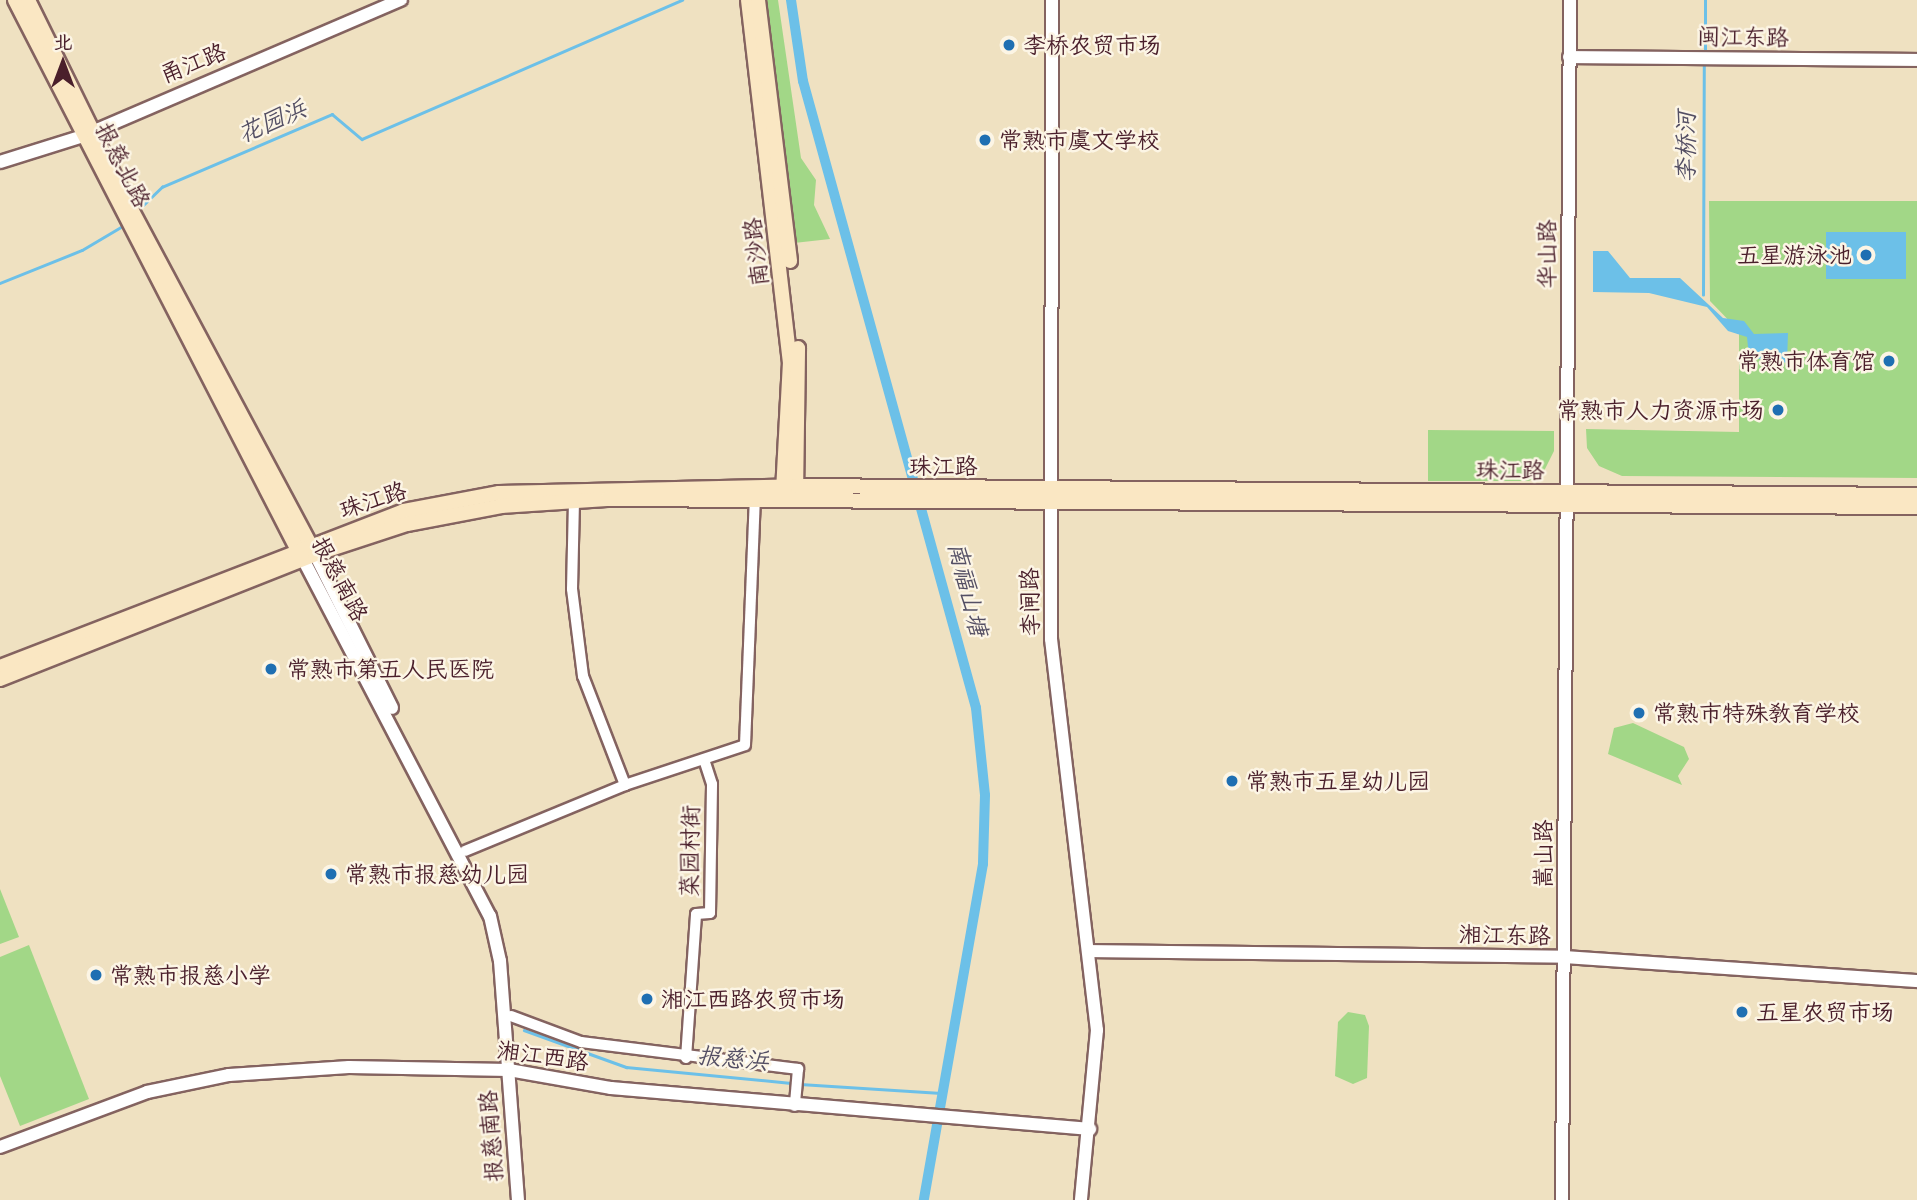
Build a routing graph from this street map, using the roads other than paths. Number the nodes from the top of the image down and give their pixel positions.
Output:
1 (15, 0) edge
2 (28, 0) edge
3 (401, 0) edge
4 (748, 0) edge
5 (758, 0) edge
6 (1052, 0) edge
7 (1570, 0) edge
8 (1569, 57) junction
9 (1917, 60) edge
10 (88, 133) junction
11 (0, 162) edge
12 (140, 238) joint
13 (790, 493) junction
14 (1917, 495) edge
15 (1050, 496) junction
16 (755, 500) junction
17 (574, 501) junction
18 (1566, 501) junction
19 (1917, 507) edge
20 (307, 552) junction
21 (0, 667) edge
22 (0, 679) edge
23 (704, 759) junction
24 (625, 785) junction
25 (465, 851) junction
26 (1091, 951) junction
27 (1563, 957) junction
28 (1917, 981) edge
29 (511, 1016) junction
30 (686, 1058) junction
31 (509, 1070) junction
32 (795, 1106) junction
33 (1090, 1129) junction
34 (0, 1147) edge
35 (518, 1200) edge
36 (1081, 1200) edge
37 (1562, 1200) edge

1 - 10 main road, 报慈北路
2 - 10 main road, 报慈北路
3 - 10 street, 甬江路
4 - 13 main road, 南沙路
5 - 13 main road, 南沙路
6 - 15 street, 李闸路
7 - 8 street, 华山路
8 - 9 street, 闽江东路
8 - 18 street, 华山路
10 - 11 street, 甬江路
10 - 12 main road, 报慈北路
12 - 20 main road, 报慈南路
13 - 15 main road, 珠江路
13 - 16 main road, 珠江路
13 - 20 main road, 珠江路
14 - 18 main road, 珠江路
15 - 18 main road, 珠江路
15 - 26 street, 李闸路
16 - 17 main road, 珠江路
16 - 23 street
17 - 20 main road, 珠江路
17 - 24 street
18 - 19 main road, 珠江路
18 - 27 street, 嵩山路
20 - 21 main road, 珠江路
20 - 22 main road, 珠江路
20 - 25 street, 报慈南路
20 - 31 street, 报慈南路
23 - 24 street
23 - 30 street, 菜园村街
24 - 25 street
25 - 29 street, 报慈南路
26 - 27 street, 湘江东路
26 - 33 street, 李闸路
27 - 28 street, 湘江东路
27 - 37 street, 嵩山路
29 - 30 street
29 - 31 street, 报慈南路
30 - 32 street
31 - 32 street, 湘江西路
31 - 34 street, 湘江西路
31 - 35 street, 报慈南路
32 - 33 street, 湘江西路
33 - 36 street, 李闸路

